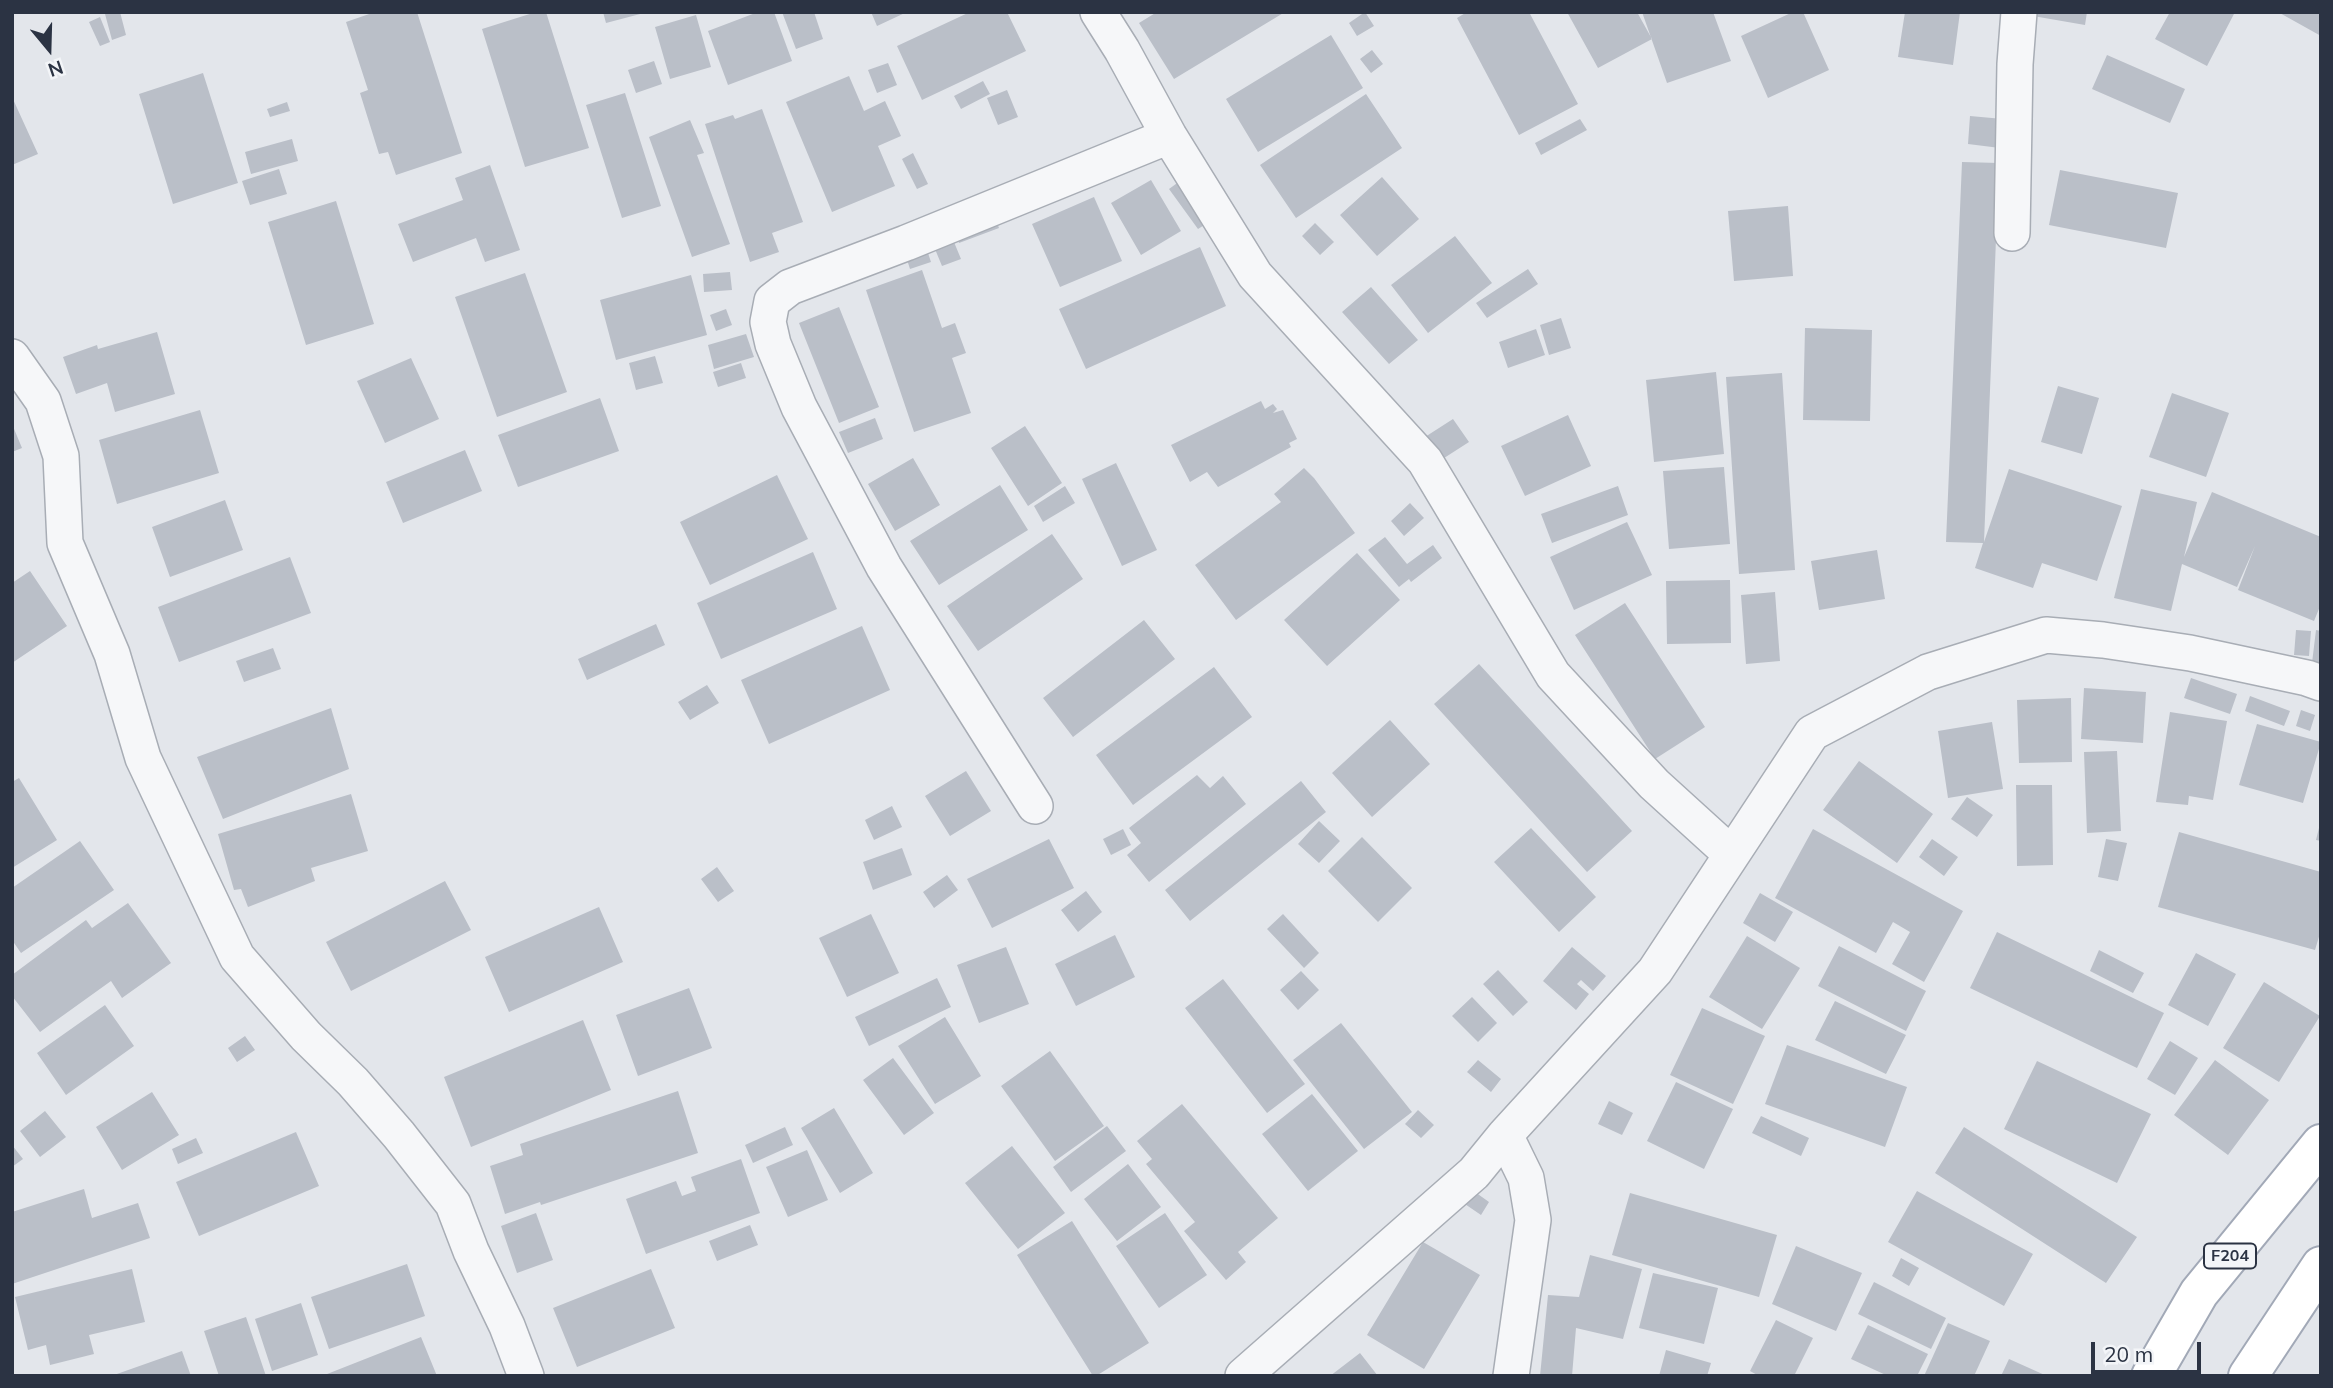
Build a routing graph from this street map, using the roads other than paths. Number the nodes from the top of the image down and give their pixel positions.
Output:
1 (1098, 12) edge
2 (2019, 12) edge
3 (1169, 136) junction
4 (2012, 233) dead end
5 (12, 357) edge
6 (2321, 683) edge
7 (1035, 806) dead end
8 (1731, 855) junction
9 (1505, 1135) junction
10 (2321, 1144) edge
11 (2321, 1266) edge
12 (526, 1376) edge
13 (1242, 1376) edge
14 (1511, 1376) edge
15 (2151, 1376) edge
16 (2248, 1376) edge

1 - 3 street
2 - 4 street
3 - 7 street
3 - 8 street
5 - 12 street
6 - 8 street
8 - 9 street
9 - 13 street
9 - 14 street
10 - 15 main road, F204
11 - 16 main road

